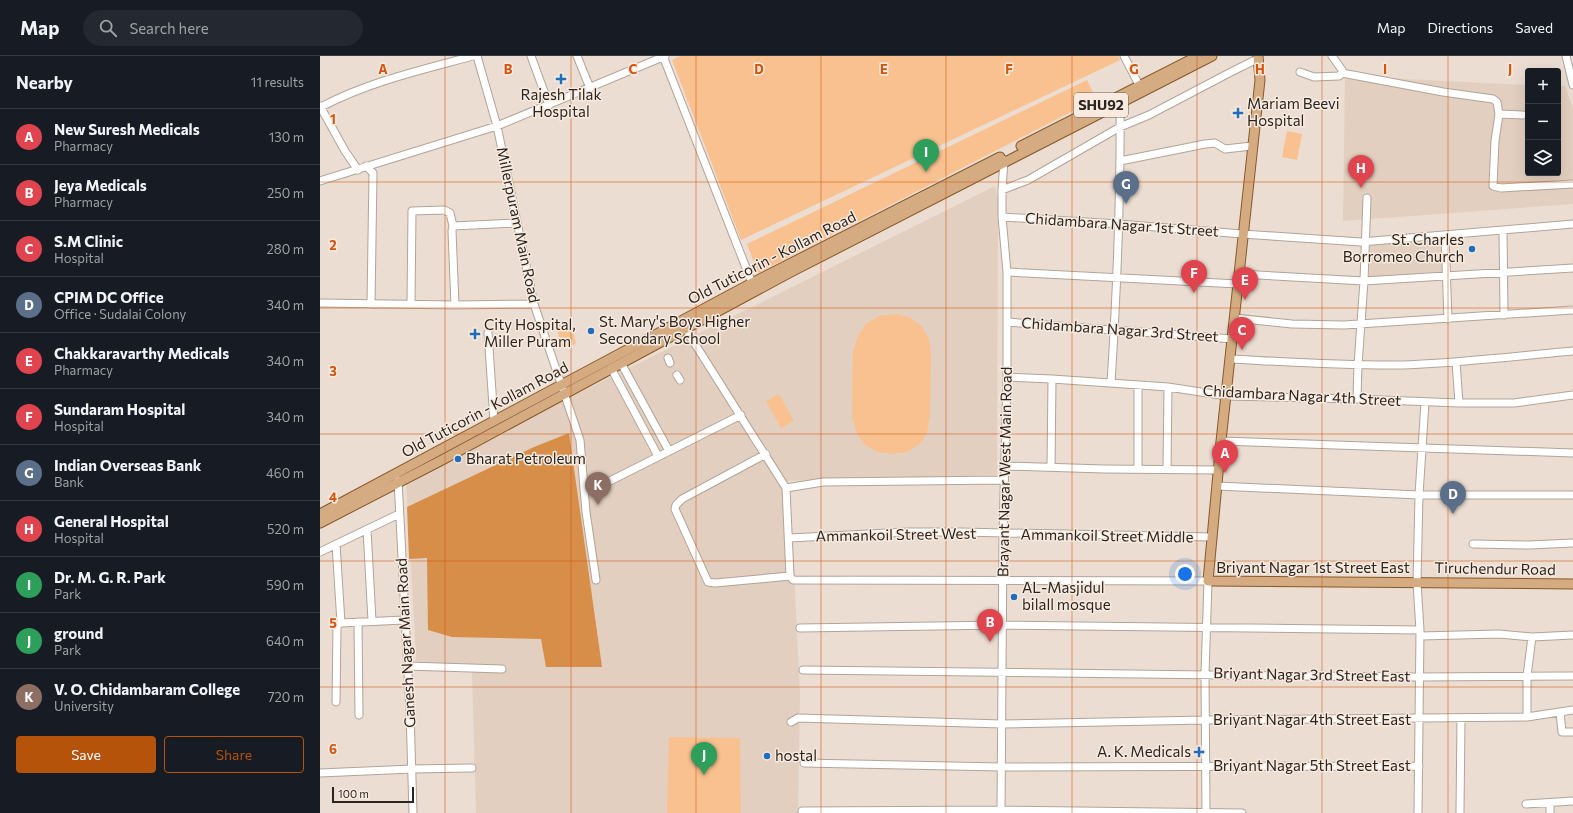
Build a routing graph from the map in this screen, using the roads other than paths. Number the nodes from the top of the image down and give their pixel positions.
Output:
1 (472, 56) edge
2 (477, 56) edge
3 (530, 56) edge
4 (578, 56) edge
5 (664, 56) edge
6 (1124, 56) edge
7 (1212, 56) edge
8 (1332, 56) edge
9 (1566, 56) edge
10 (1192, 57) edge
11 (1258, 57) edge
12 (1571, 66) edge
13 (1300, 72) dead end
14 (1342, 74) junction
15 (1139, 85) junction
16 (1573, 85) edge
17 (590, 88) junction
18 (1120, 99) junction
19 (549, 105) junction
20 (320, 106) edge
21 (1499, 114) junction
22 (1523, 115) dead end
23 (497, 126) junction
24 (1120, 127) junction
25 (1252, 146) junction
26 (1004, 158) junction
27 (1120, 161) junction
28 (366, 166) junction
29 (358, 170) junction
30 (320, 181) edge
31 (1573, 184) edge
32 (1002, 190) junction
33 (1367, 198) dead end
34 (1002, 217) junction
35 (517, 223) junction
36 (1119, 224) junction
37 (1573, 224) edge
38 (453, 226) junction
39 (1503, 230) junction
40 (1242, 234) junction
41 (1445, 235) junction
42 (1366, 241) junction
43 (1573, 268) edge
44 (1007, 272) junction
45 (1502, 272) junction
46 (1240, 274) junction
47 (1446, 276) junction
48 (1117, 278) junction
49 (1364, 281) junction
50 (752, 283) junction
51 (1238, 284) junction
52 (320, 303) edge
53 (371, 304) junction
54 (411, 304) junction
55 (534, 304) junction
56 (455, 305) junction
57 (1573, 310) edge
58 (1504, 315) junction
59 (1235, 318) junction
60 (1448, 319) junction
61 (1007, 322) junction
62 (683, 325) junction
63 (1361, 325) junction
64 (1115, 329) junction
65 (488, 333) dead end
66 (1233, 339) junction
67 (1573, 351) edge
68 (1231, 359) junction
69 (621, 362) junction
70 (1456, 362) junction
71 (1358, 365) junction
72 (611, 368) junction
73 (1007, 377) junction
74 (1052, 379) junction
75 (1111, 383) junction
76 (1138, 385) junction
77 (1168, 387) junction
78 (562, 390) junction
79 (1573, 394) edge
80 (1227, 396) junction
81 (1357, 399) junction
82 (1425, 402) junction
83 (1459, 403) junction
84 (741, 414) junction
85 (494, 421) junction
86 (1221, 441) junction
87 (1422, 448) junction
88 (669, 451) junction
89 (1573, 453) edge
90 (766, 454) junction
91 (658, 456) junction
92 (1004, 466) junction
93 (1051, 467) junction
94 (1138, 469) junction
95 (1167, 469) junction
96 (1218, 470) junction
97 (397, 477) junction
98 (1004, 480) junction
99 (1217, 486) junction
100 (786, 488) junction
101 (594, 489) dead end
102 (1419, 495) junction
103 (1573, 495) edge
104 (320, 514) edge
105 (399, 514) junction
106 (320, 523) edge
107 (367, 529) junction
108 (1003, 534) junction
109 (789, 538) junction
110 (1212, 538) junction
111 (1573, 543) edge
112 (336, 544) junction
113 (1473, 544) dead end
114 (320, 552) edge
115 (790, 576) junction
116 (596, 580) dead end
117 (1003, 581) junction
118 (1208, 582) junction
119 (1417, 583) junction
120 (1573, 584) edge
121 (404, 620) junction
122 (372, 621) junction
123 (341, 622) junction
124 (358, 622) junction
125 (1003, 625) junction
126 (800, 628) dead end
127 (1207, 628) junction
128 (1420, 633) junction
129 (1573, 635) edge
130 (1532, 637) junction
131 (407, 666) junction
132 (502, 669) dead end
133 (803, 670) dead end
134 (1003, 674) junction
135 (1204, 674) junction
136 (1527, 676) junction
137 (1573, 676) edge
138 (1419, 677) junction
139 (336, 702) dead end
140 (1573, 710) edge
141 (1560, 712) junction
142 (359, 714) dead end
143 (1527, 717) junction
144 (1461, 718) junction
145 (1420, 719) junction
146 (1205, 720) junction
147 (791, 722) dead end
148 (1002, 724) junction
149 (1573, 732) edge
150 (804, 763) dead end
151 (1205, 766) junction
152 (1419, 766) junction
153 (1001, 767) junction
154 (472, 768) dead end
155 (412, 769) junction
156 (320, 773) edge
157 (1573, 801) edge
158 (1550, 802) junction
159 (1526, 804) dead end
160 (802, 811) dead end
161 (1001, 812) edge
162 (413, 813) edge
163 (1206, 813) edge
164 (1242, 813) edge
165 (1418, 813) edge
166 (1460, 813) edge
167 (1550, 813) edge

1 - 20 street
2 - 23 street, Millerpuram Main Road
3 - 19 street
4 - 17 street
5 - 17 street
5 - 50 street
6 - 15 street
7 - 18 main road
8 - 14 street
9 - 12 street
10 - 15 main road, Old Tuticorin - Kollam Road / SHU92
11 - 24 street
11 - 25 main road
12 - 16 street
13 - 14 street
14 - 21 street
15 - 18 main road, Old Tuticorin - Kollam Road / SHU92
17 - 19 street
18 - 24 street
18 - 26 main road, Old Tuticorin - Kollam Road / SHU92
19 - 23 street
20 - 29 street
21 - 22 street
21 - 31 street
23 - 28 street
23 - 35 street, Millerpuram Main Road
24 - 27 street
24 - 32 street
25 - 27 street
25 - 40 main road
26 - 32 street, Brayant Nagar West Main Road
26 - 50 main road, Old Tuticorin - Kollam Road / SHU92
26 - 62 main road
27 - 36 street
28 - 29 street
28 - 53 street
29 - 30 street
32 - 34 street, Brayant Nagar West Main Road
33 - 42 street
34 - 36 street, Chidambara Nagar 1st Street
34 - 44 street, Brayant Nagar West Main Road
35 - 38 street
35 - 55 street, Millerpuram Main Road
36 - 40 street, Chidambara Nagar 1st Street
36 - 48 street
37 - 39 street, Chidambara Nagar 1st Street
38 - 54 street
38 - 56 street
39 - 41 street, Chidambara Nagar 1st Street
39 - 45 street
40 - 42 street, Chidambara Nagar 1st Street
40 - 46 main road
41 - 42 street, Chidambara Nagar 1st Street
41 - 47 street
42 - 49 street
43 - 45 street
44 - 48 street
44 - 61 street, Brayant Nagar West Main Road
45 - 47 street
45 - 58 street
46 - 49 street
46 - 51 main road
47 - 49 street
47 - 60 street
48 - 51 street
48 - 64 street
49 - 63 street
50 - 62 main road, Old Tuticorin - Kollam Road / SHU92
51 - 59 main road
52 - 53 street
53 - 54 street
54 - 56 street
55 - 56 street
55 - 78 street, Millerpuram Main Road
57 - 58 street
58 - 60 street
59 - 63 street
59 - 66 main road
60 - 63 street
61 - 64 street, Chidambara Nagar 3rd Street
61 - 73 street, Brayant Nagar West Main Road
62 - 69 main road
62 - 78 main road, Old Tuticorin - Kollam Road / SHU92
62 - 84 street
63 - 71 street
64 - 66 street, Chidambara Nagar 3rd Street
64 - 75 street
65 - 85 street
66 - 68 main road
67 - 70 street
68 - 71 street
68 - 80 main road
69 - 72 main road
69 - 88 street
70 - 71 street
70 - 83 street
71 - 81 street
72 - 78 main road
72 - 91 street
73 - 74 street, Chidambara Nagar 4th Street
73 - 92 street, Brayant Nagar West Main Road
74 - 75 street, Chidambara Nagar 4th Street
74 - 93 street
75 - 76 street, Chidambara Nagar 4th Street
76 - 77 street, Chidambara Nagar 4th Street
76 - 94 street
77 - 80 street, Chidambara Nagar 4th Street
77 - 95 street
78 - 85 main road, Old Tuticorin - Kollam Road / SHU92
78 - 97 main road
78 - 116 street, Millerpuram Main Road
79 - 83 street, Chidambara Nagar 4th Street
80 - 81 street, Chidambara Nagar 4th Street
80 - 86 main road
81 - 82 street, Chidambara Nagar 4th Street
82 - 83 street, Chidambara Nagar 4th Street
82 - 87 street
84 - 88 street
84 - 90 street
85 - 97 main road, Old Tuticorin - Kollam Road / SHU92
86 - 87 street
86 - 96 main road
87 - 89 street
87 - 102 street
88 - 91 street
90 - 100 street
90 - 115 street
91 - 101 street
92 - 93 street
92 - 98 street, Brayant Nagar West Main Road
93 - 94 street
94 - 95 street
95 - 96 street
96 - 99 main road
97 - 104 main road, Old Tuticorin - Kollam Road / SHU92
97 - 105 street, Ganesh Nagar Main Road
97 - 106 main road
98 - 100 street
98 - 108 street, Brayant Nagar West Main Road
99 - 102 street
99 - 110 main road
100 - 109 street
102 - 103 street
102 - 119 street
105 - 107 street
105 - 121 street, Ganesh Nagar Main Road
107 - 112 street
107 - 122 street
108 - 109 street, Ammankoil Street West
108 - 110 street, Ammankoil Street Middle
108 - 117 street, Brayant Nagar West Main Road
109 - 115 street
110 - 118 main road
111 - 113 street
112 - 114 street
112 - 123 street
115 - 117 street
117 - 118 street
117 - 125 street, Brayant Nagar West Main Road
118 - 119 main road, Briyant Nagar 1st Street East
118 - 127 street
119 - 120 main road, Tiruchendur Road
119 - 128 street
121 - 122 street
121 - 131 street, Ganesh Nagar Main Road
122 - 124 street
123 - 124 street
123 - 139 street
124 - 142 street
125 - 126 street
125 - 127 street
125 - 134 street, Brayant Nagar West Main Road
127 - 128 street
127 - 135 street
128 - 130 street
128 - 138 street
129 - 130 street
130 - 136 street
131 - 132 street
131 - 155 street, Ganesh Nagar Main Road
133 - 134 street, Briyant Nagar 3rd Street East
134 - 135 street, Briyant Nagar 3rd Street East
134 - 148 street, Brayant Nagar West Main Road
135 - 138 street, Briyant Nagar 3rd Street East
135 - 146 street
136 - 137 street, Briyant Nagar 3rd Street East
136 - 138 street, Briyant Nagar 3rd Street East
136 - 143 street
138 - 145 street
140 - 141 street, Briyant Nagar 4th Street East
141 - 143 street, Briyant Nagar 4th Street East
141 - 149 street
143 - 144 street, Briyant Nagar 4th Street East
144 - 145 street, Briyant Nagar 4th Street East
144 - 166 street
145 - 146 street, Briyant Nagar 4th Street East
145 - 152 street
146 - 148 street, Briyant Nagar 4th Street East
146 - 151 street
147 - 148 street, Briyant Nagar 4th Street East
148 - 153 street, Brayant Nagar West Main Road
150 - 153 street, Briyant Nagar 5th Street East
151 - 152 street, Briyant Nagar 5th Street East
151 - 153 street, Briyant Nagar 5th Street East
151 - 163 street
152 - 165 street
153 - 161 street, Brayant Nagar West Main Road
154 - 155 street
155 - 156 street
155 - 162 street, Ganesh Nagar Main Road
157 - 158 street
158 - 159 street
158 - 167 street
160 - 161 street
161 - 163 street
163 - 164 street

